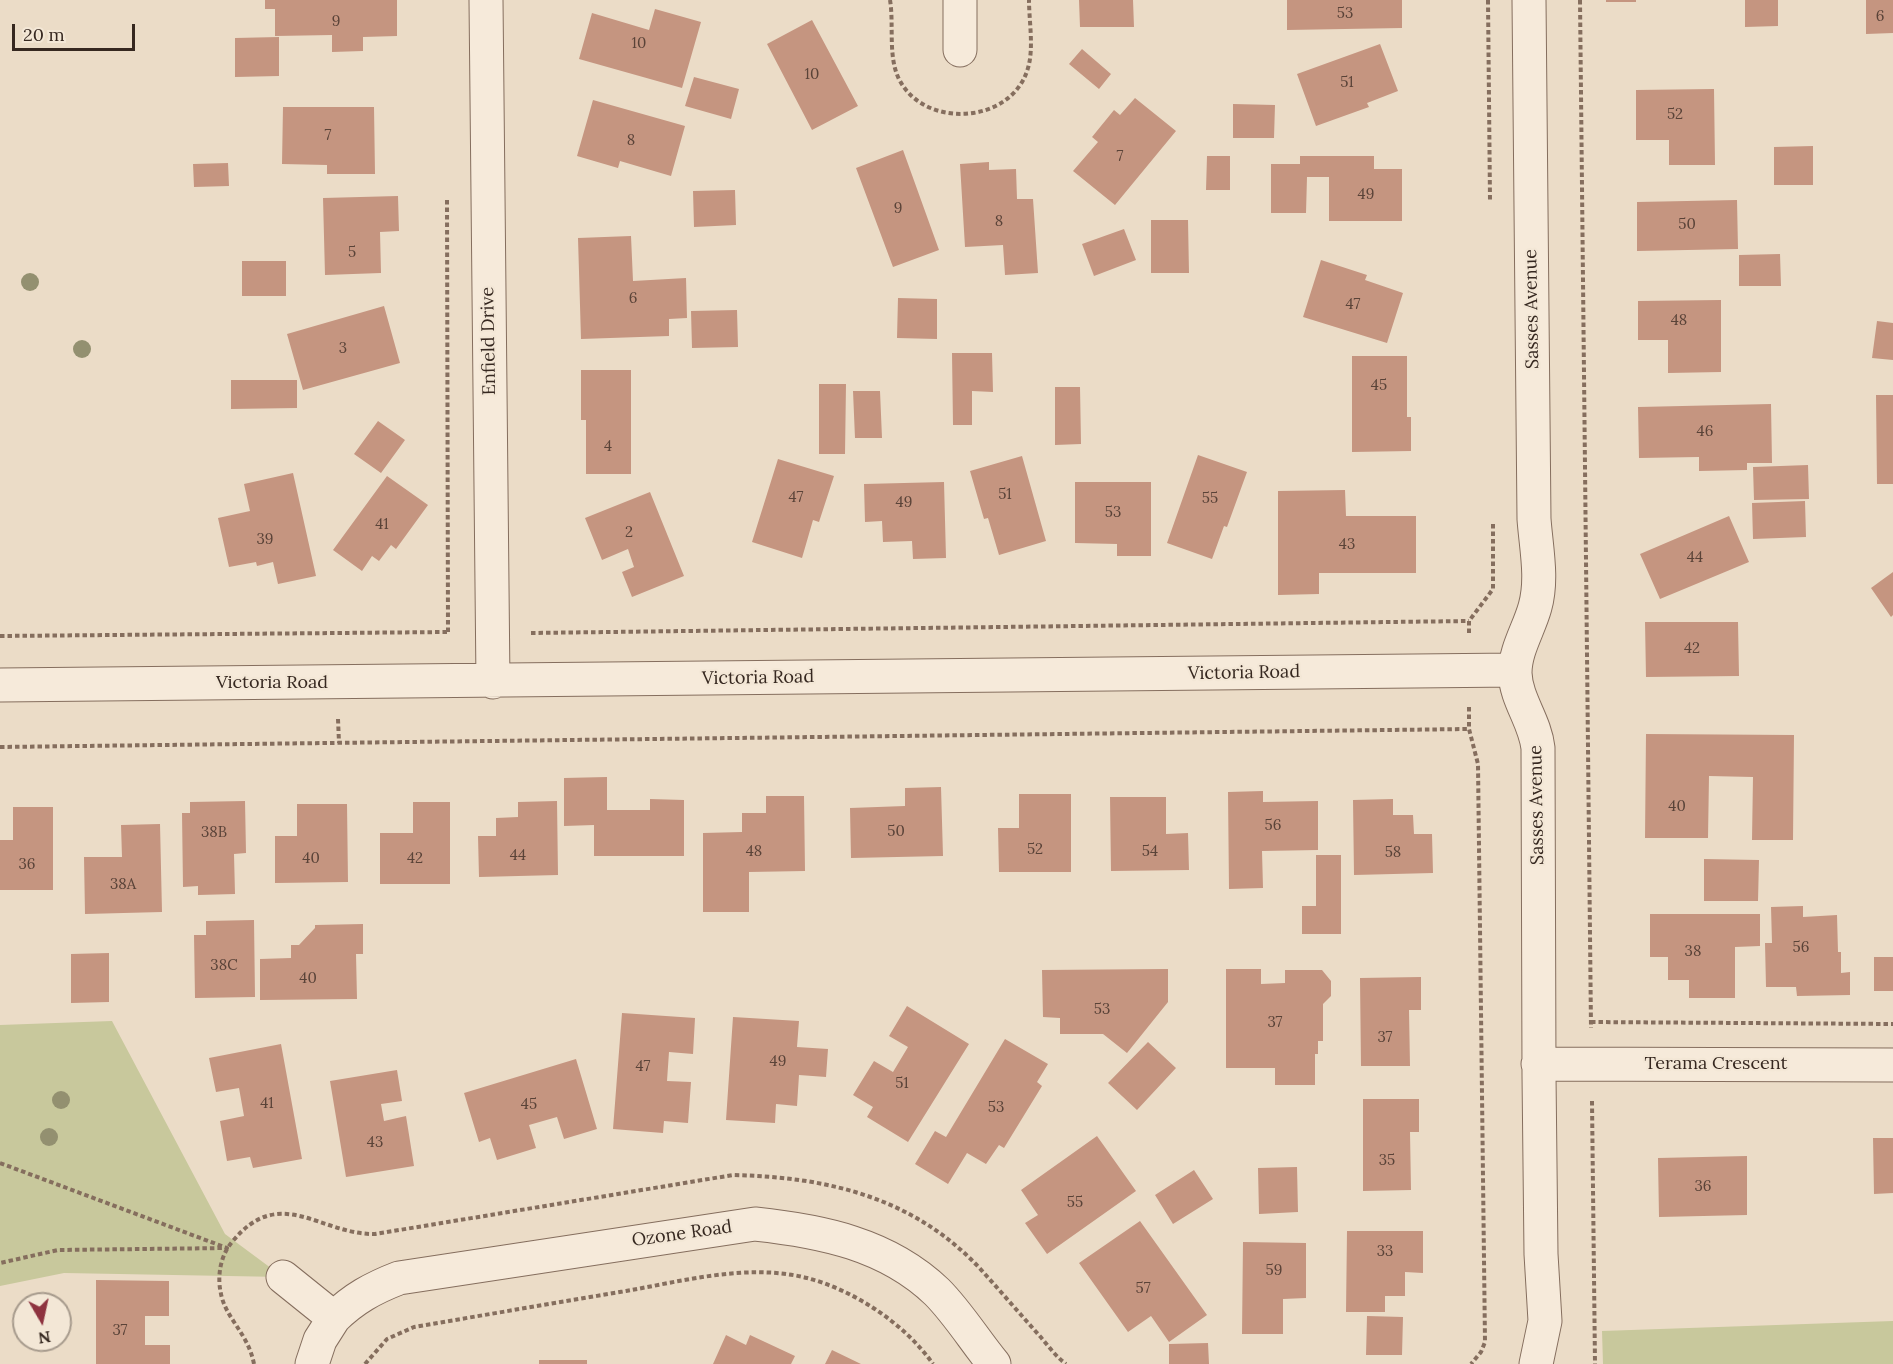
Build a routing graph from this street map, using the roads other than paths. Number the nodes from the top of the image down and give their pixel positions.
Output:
1 (486, 0) edge
2 (960, 0) edge
3 (1529, 0) edge
4 (960, 50) dead end
5 (1515, 670) junction
6 (493, 681) junction
7 (0, 685) edge
8 (1538, 1064) junction
9 (1893, 1065) edge
10 (283, 1277) dead end
11 (334, 1318) junction
12 (312, 1364) edge
13 (994, 1364) edge
14 (1536, 1364) edge

1 - 6 street, Enfield Drive
2 - 4 street
3 - 5 street, Sasses Avenue
5 - 6 street, Victoria Road
5 - 8 street, Sasses Avenue
6 - 7 street, Victoria Road
8 - 9 street, Terama Crescent
8 - 14 street, Sasses Avenue
10 - 11 street
11 - 12 street, Ozone Road
11 - 13 street, Ozone Road

